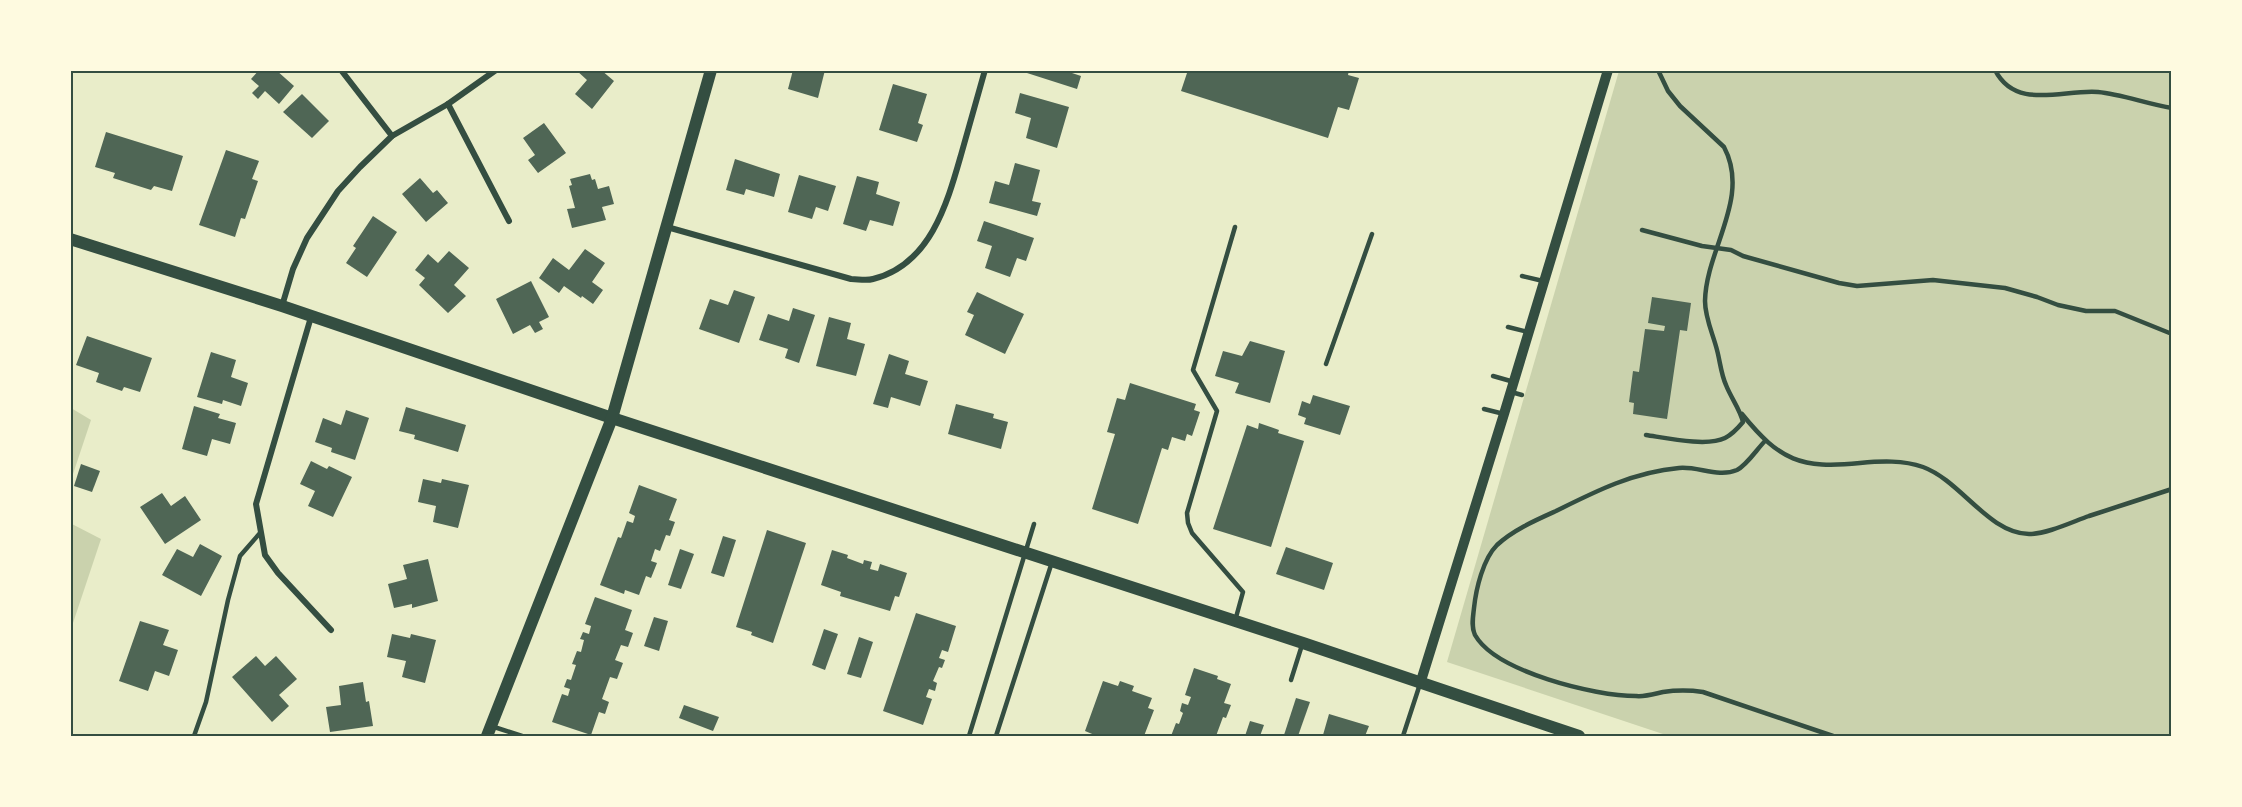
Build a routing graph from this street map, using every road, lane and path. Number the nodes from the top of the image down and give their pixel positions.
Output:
1 (341, 70) edge
2 (496, 70) edge
3 (711, 70) edge
4 (986, 70) edge
5 (1608, 70) edge
6 (1658, 70) edge
7 (1995, 70) edge
8 (448, 104) junction
9 (2172, 108) edge
10 (392, 136) junction
11 (509, 221) dead end
12 (667, 227) junction
13 (1235, 227) dead end
14 (1642, 230) dead end
15 (1372, 234) dead end
16 (70, 239) edge
17 (1716, 248) junction
18 (1522, 276) dead end
19 (1544, 282) junction
20 (282, 306) junction
21 (311, 317) junction
22 (1508, 327) dead end
23 (1528, 332) junction
24 (2172, 334) edge
25 (1326, 364) dead end
26 (1493, 376) dead end
27 (1516, 390) junction
28 (1484, 409) dead end
29 (1740, 412) junction
30 (1504, 414) junction
31 (612, 418) junction
32 (1646, 435) dead end
33 (1765, 441) junction
34 (2172, 489) edge
35 (1034, 524) dead end
36 (260, 533) junction
37 (1026, 554) junction
38 (1053, 562) junction
39 (1234, 622) junction
40 (331, 630) dead end
41 (1303, 643) junction
42 (1291, 680) dead end
43 (1420, 684) junction
44 (489, 731) edge
45 (194, 736) edge
46 (522, 736) edge
47 (969, 736) edge
48 (996, 736) edge
49 (1403, 736) edge
50 (1579, 736) edge
51 (1833, 736) edge

1 - 10 street
2 - 8 street
3 - 12 main road
4 - 12 street
5 - 19 street
6 - 17 lane
7 - 9 lane
8 - 10 street
8 - 11 street
10 - 20 street
12 - 31 main road
13 - 39 lane
14 - 17 lane
15 - 25 lane
16 - 20 main road
17 - 24 lane
17 - 29 lane
18 - 19 lane
19 - 23 street
20 - 21 main road
21 - 31 main road
21 - 36 street
22 - 23 lane
23 - 27 street
26 - 27 lane
27 - 30 street
28 - 30 lane
29 - 32 lane
29 - 33 lane
30 - 43 street
31 - 37 main road
31 - 44 main road
33 - 34 lane
33 - 51 lane
35 - 37 lane
36 - 40 street
36 - 45 lane
37 - 38 main road
37 - 47 lane
38 - 39 main road
38 - 48 lane
39 - 41 main road
41 - 42 lane
41 - 43 main road
43 - 49 lane
43 - 50 main road
44 - 46 lane

